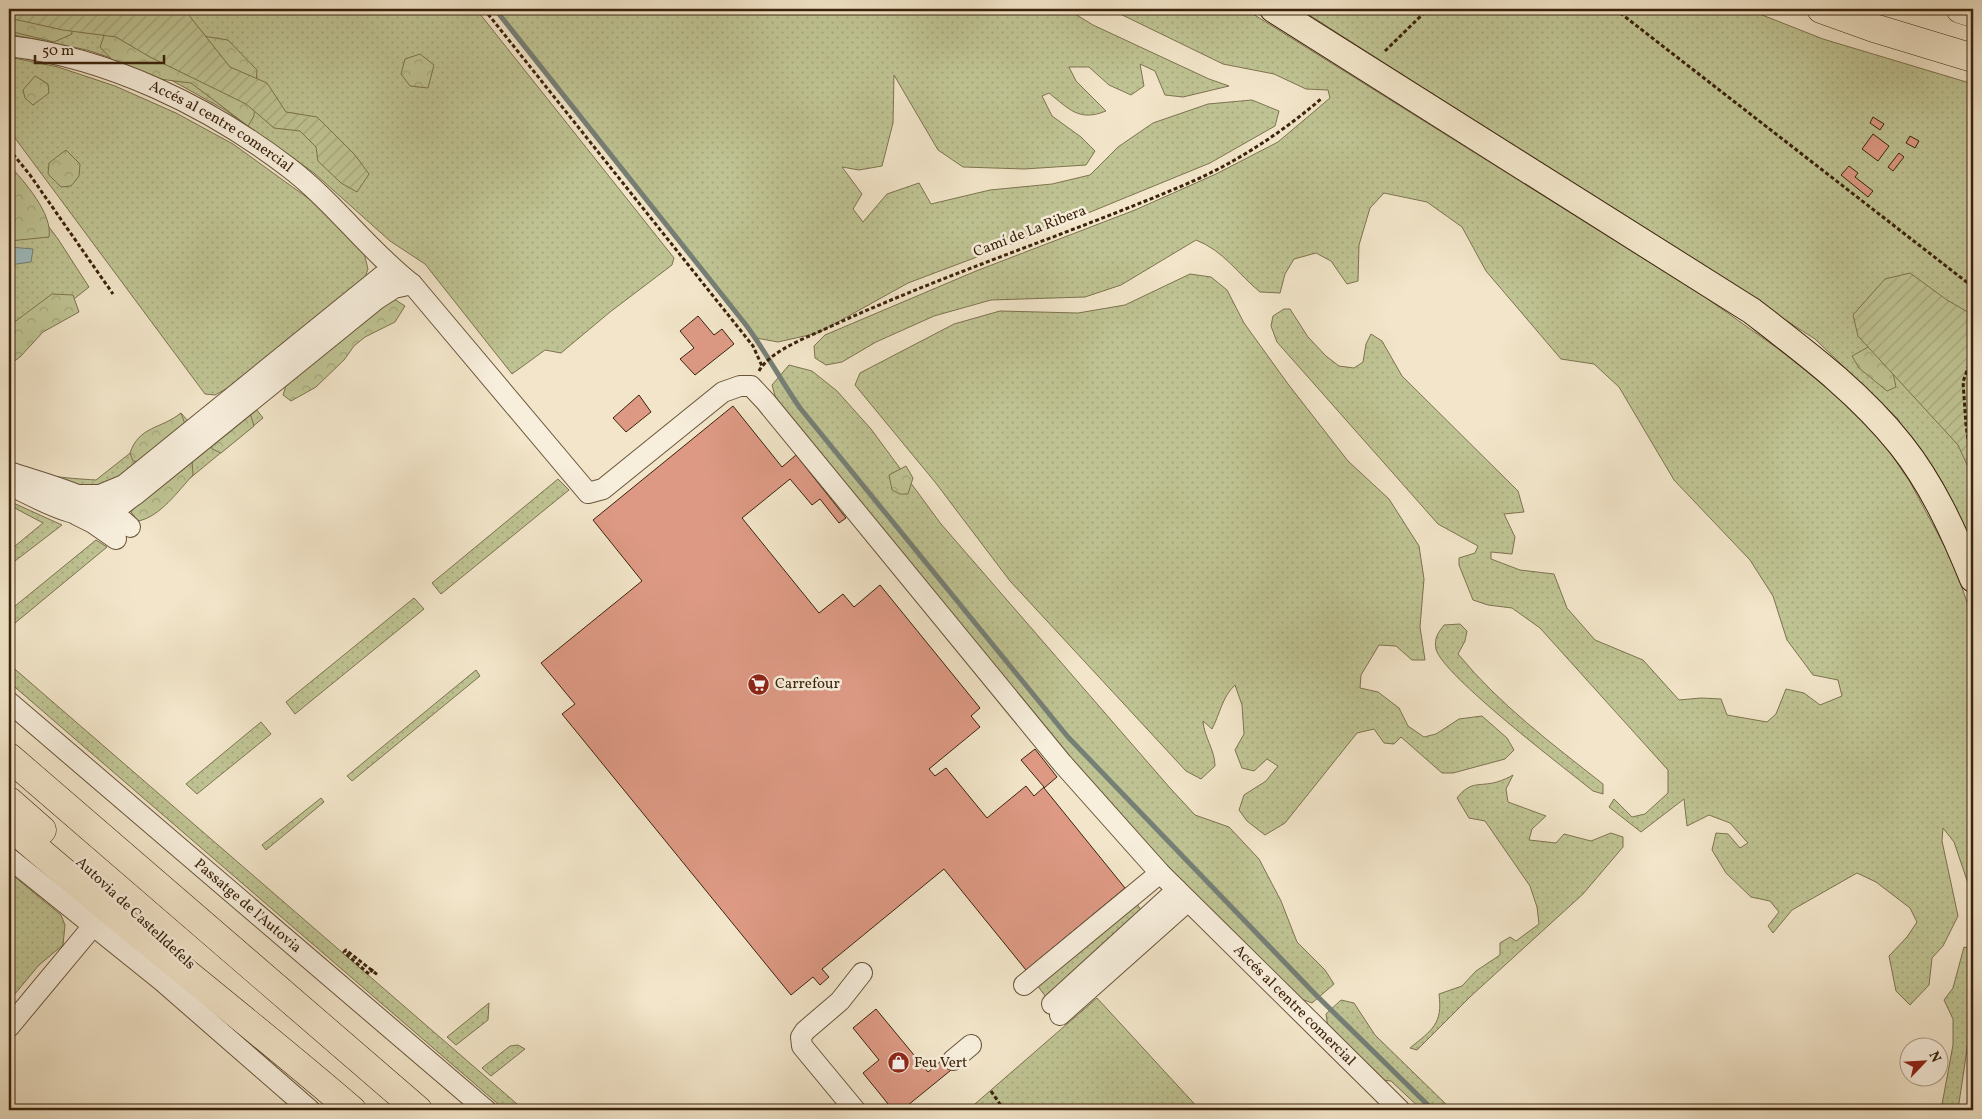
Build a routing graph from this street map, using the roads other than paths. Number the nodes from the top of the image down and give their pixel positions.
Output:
1 (1273, 9) edge
2 (1821, 9) edge
3 (1960, 9) edge
4 (1973, 13) edge
5 (9, 46) edge
6 (1973, 58) edge
7 (396, 272) junction
8 (412, 284) junction
9 (9, 472) edge
10 (9, 485) edge
11 (78, 495) junction
12 (64, 509) junction
13 (111, 511) junction
14 (1973, 578) edge
15 (9, 702) edge
16 (9, 757) edge
17 (9, 801) edge
18 (9, 824) edge
19 (9, 858) edge
20 (1160, 873) junction
21 (1182, 895) junction
22 (93, 926) junction
23 (862, 973) dead end
24 (1024, 985) dead end
25 (1056, 1010) dead end
26 (9, 1028) edge
27 (258, 1029) junction
28 (971, 1045) dead end
29 (953, 1060) dead end
30 (310, 1110) edge
31 (352, 1110) edge
32 (418, 1110) edge
33 (486, 1110) edge
34 (855, 1110) edge
35 (1400, 1110) edge

1 - 14 main road
2 - 6 highway
3 - 4 highway
5 - 7 street, Accés al centre comercial
7 - 8 street, Accés al centre comercial
7 - 11 street
8 - 13 street
8 - 20 street, Accés al centre comercial
9 - 11 street
10 - 12 street
11 - 13 street
12 - 13 street
12 - 13 street
15 - 33 street, Passatge de l'Autovia
16 - 32 highway
17 - 27 highway, Autovia de Castelldefels
18 - 27 highway
19 - 22 street
20 - 21 street, Accés al centre comercial
20 - 24 street
21 - 25 street
21 - 35 street, Accés al centre comercial
22 - 26 street
22 - 30 street
23 - 34 street
27 - 31 highway
28 - 29 street

